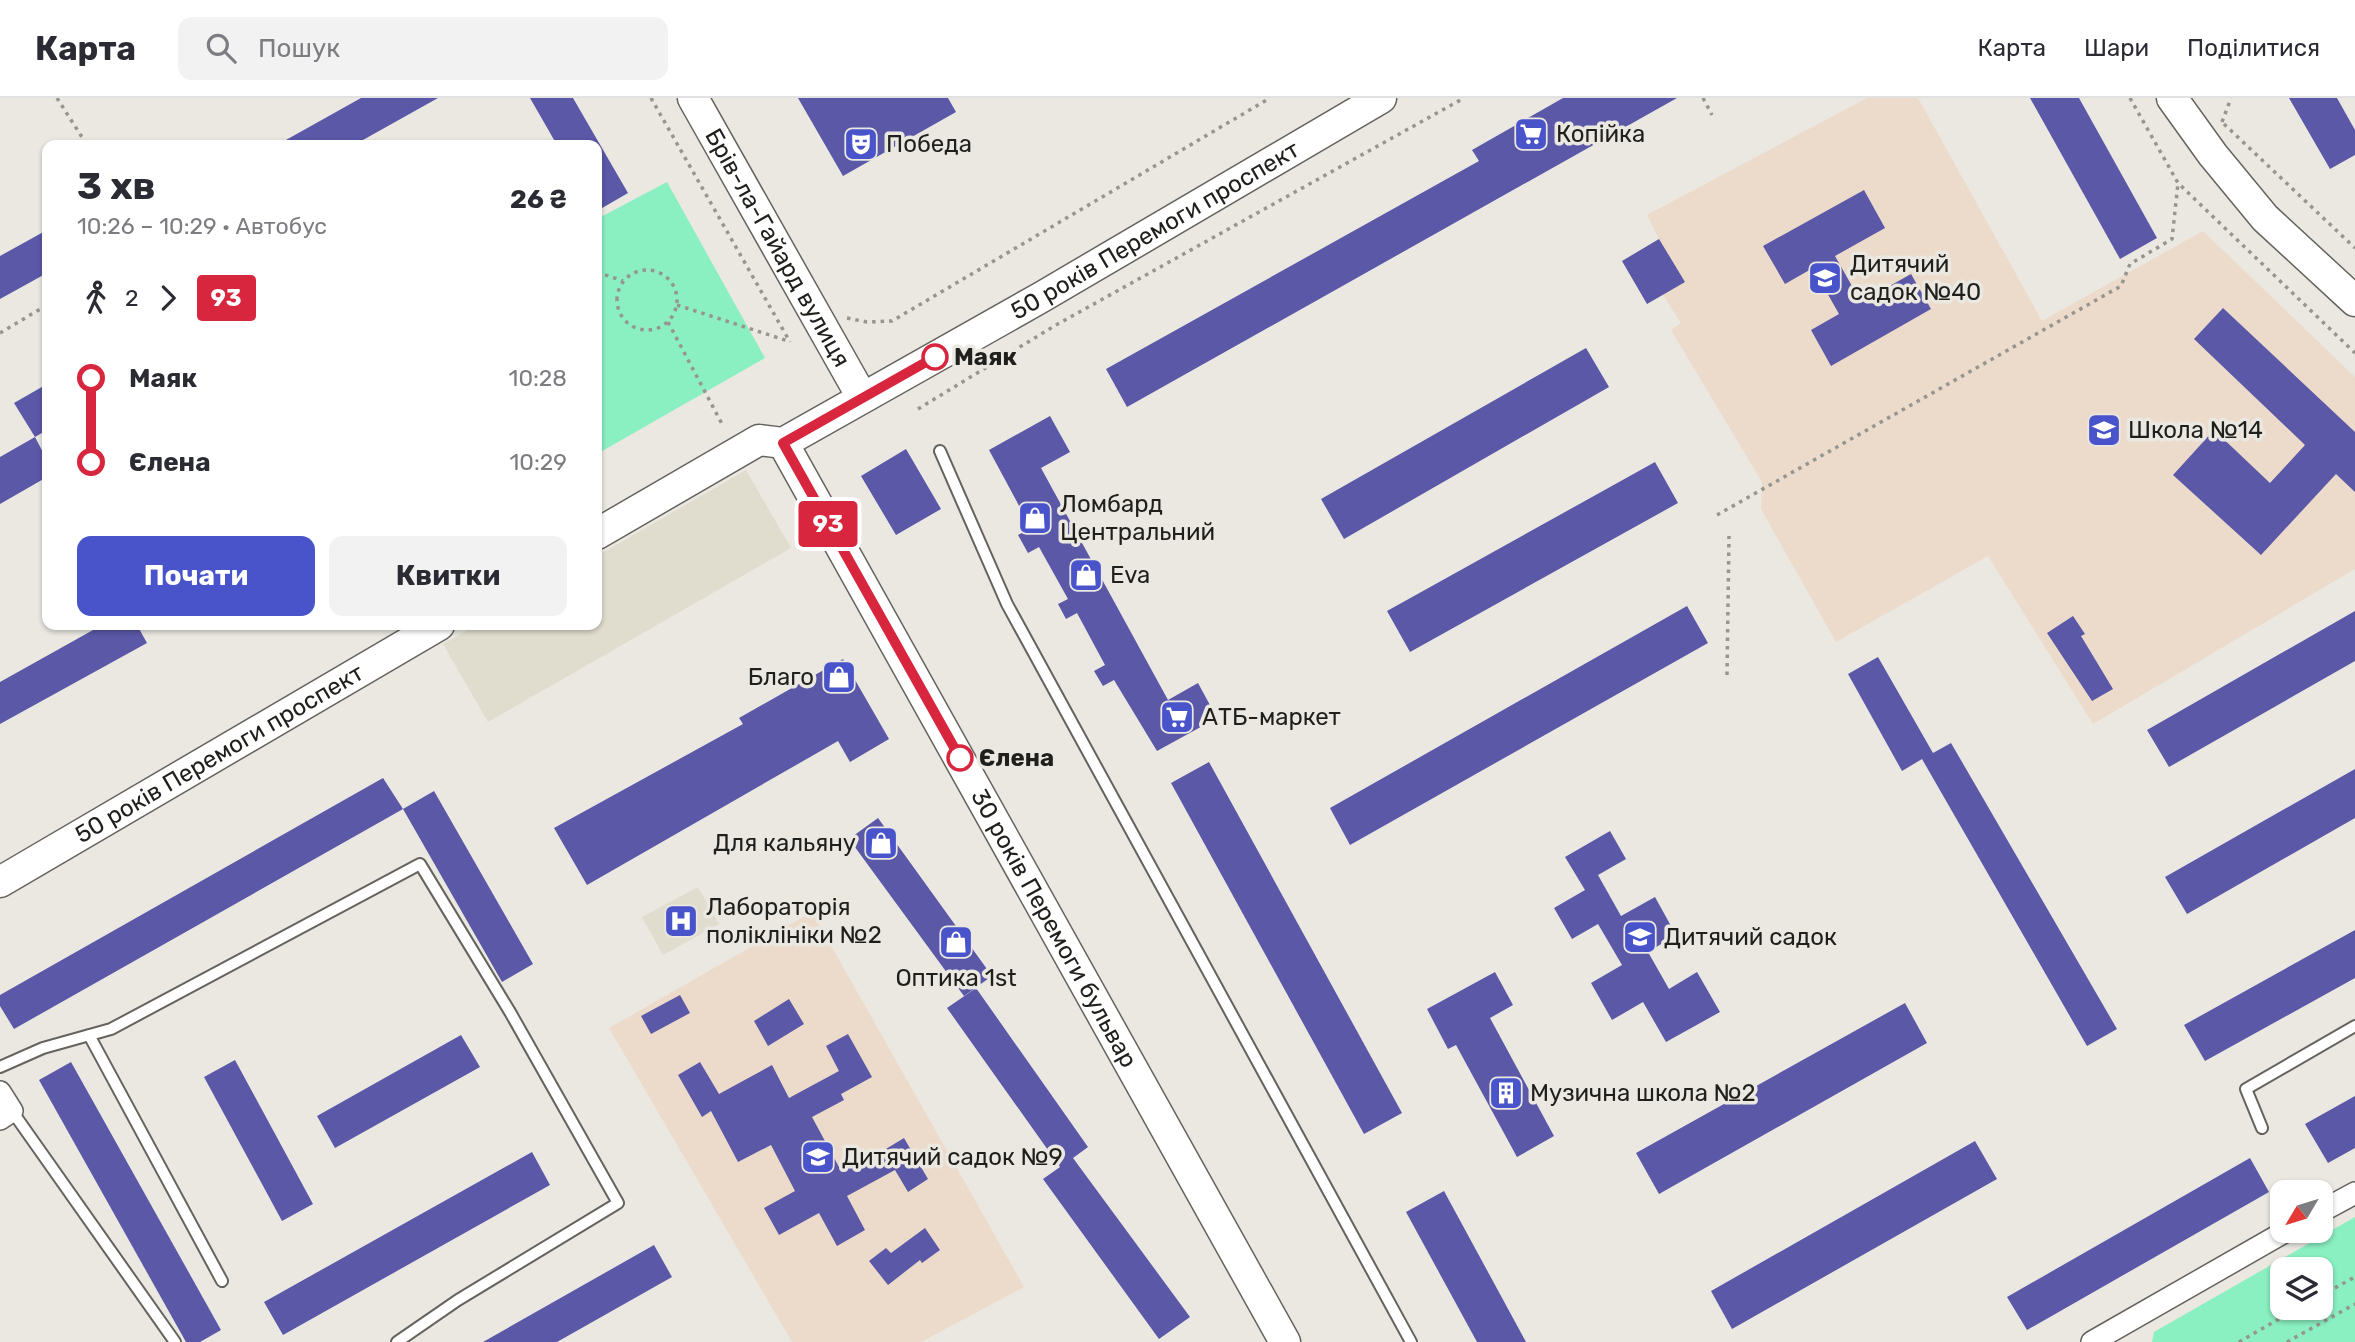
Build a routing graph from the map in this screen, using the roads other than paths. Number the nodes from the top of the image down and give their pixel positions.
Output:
1 (693, 98) edge
2 (1381, 98) edge
3 (2172, 98) edge
4 (2355, 301) edge
5 (862, 397) junction
6 (783, 443) junction
7 (940, 451) dead end
8 (602, 531) edge
9 (430, 630) edge
10 (0, 882) edge
11 (2355, 1026) edge
12 (89, 1035) junction
13 (0, 1067) edge
14 (0, 1092) edge
15 (6, 1115) edge
16 (2262, 1128) dead end
17 (2355, 1193) edge
18 (2333, 1205) edge
19 (2270, 1240) edge
20 (222, 1281) dead end
21 (176, 1342) edge
22 (397, 1342) edge
23 (1285, 1342) edge
24 (1411, 1342) edge
25 (2092, 1342) edge

1 - 5 main road, Брів-ла-Гайард вулиця
2 - 5 main road, 50 років Перемоги проспект
3 - 4 main road
5 - 6 main road, 50 років Перемоги проспект
6 - 8 main road, 50 років Перемоги проспект
6 - 23 main road, 30 років Перемоги бульвар
7 - 24 lane
9 - 10 main road, 50 років Перемоги проспект
11 - 16 lane
12 - 13 lane
12 - 20 lane
12 - 22 lane
14 - 15 street
15 - 21 lane
17 - 18 street
19 - 25 street

